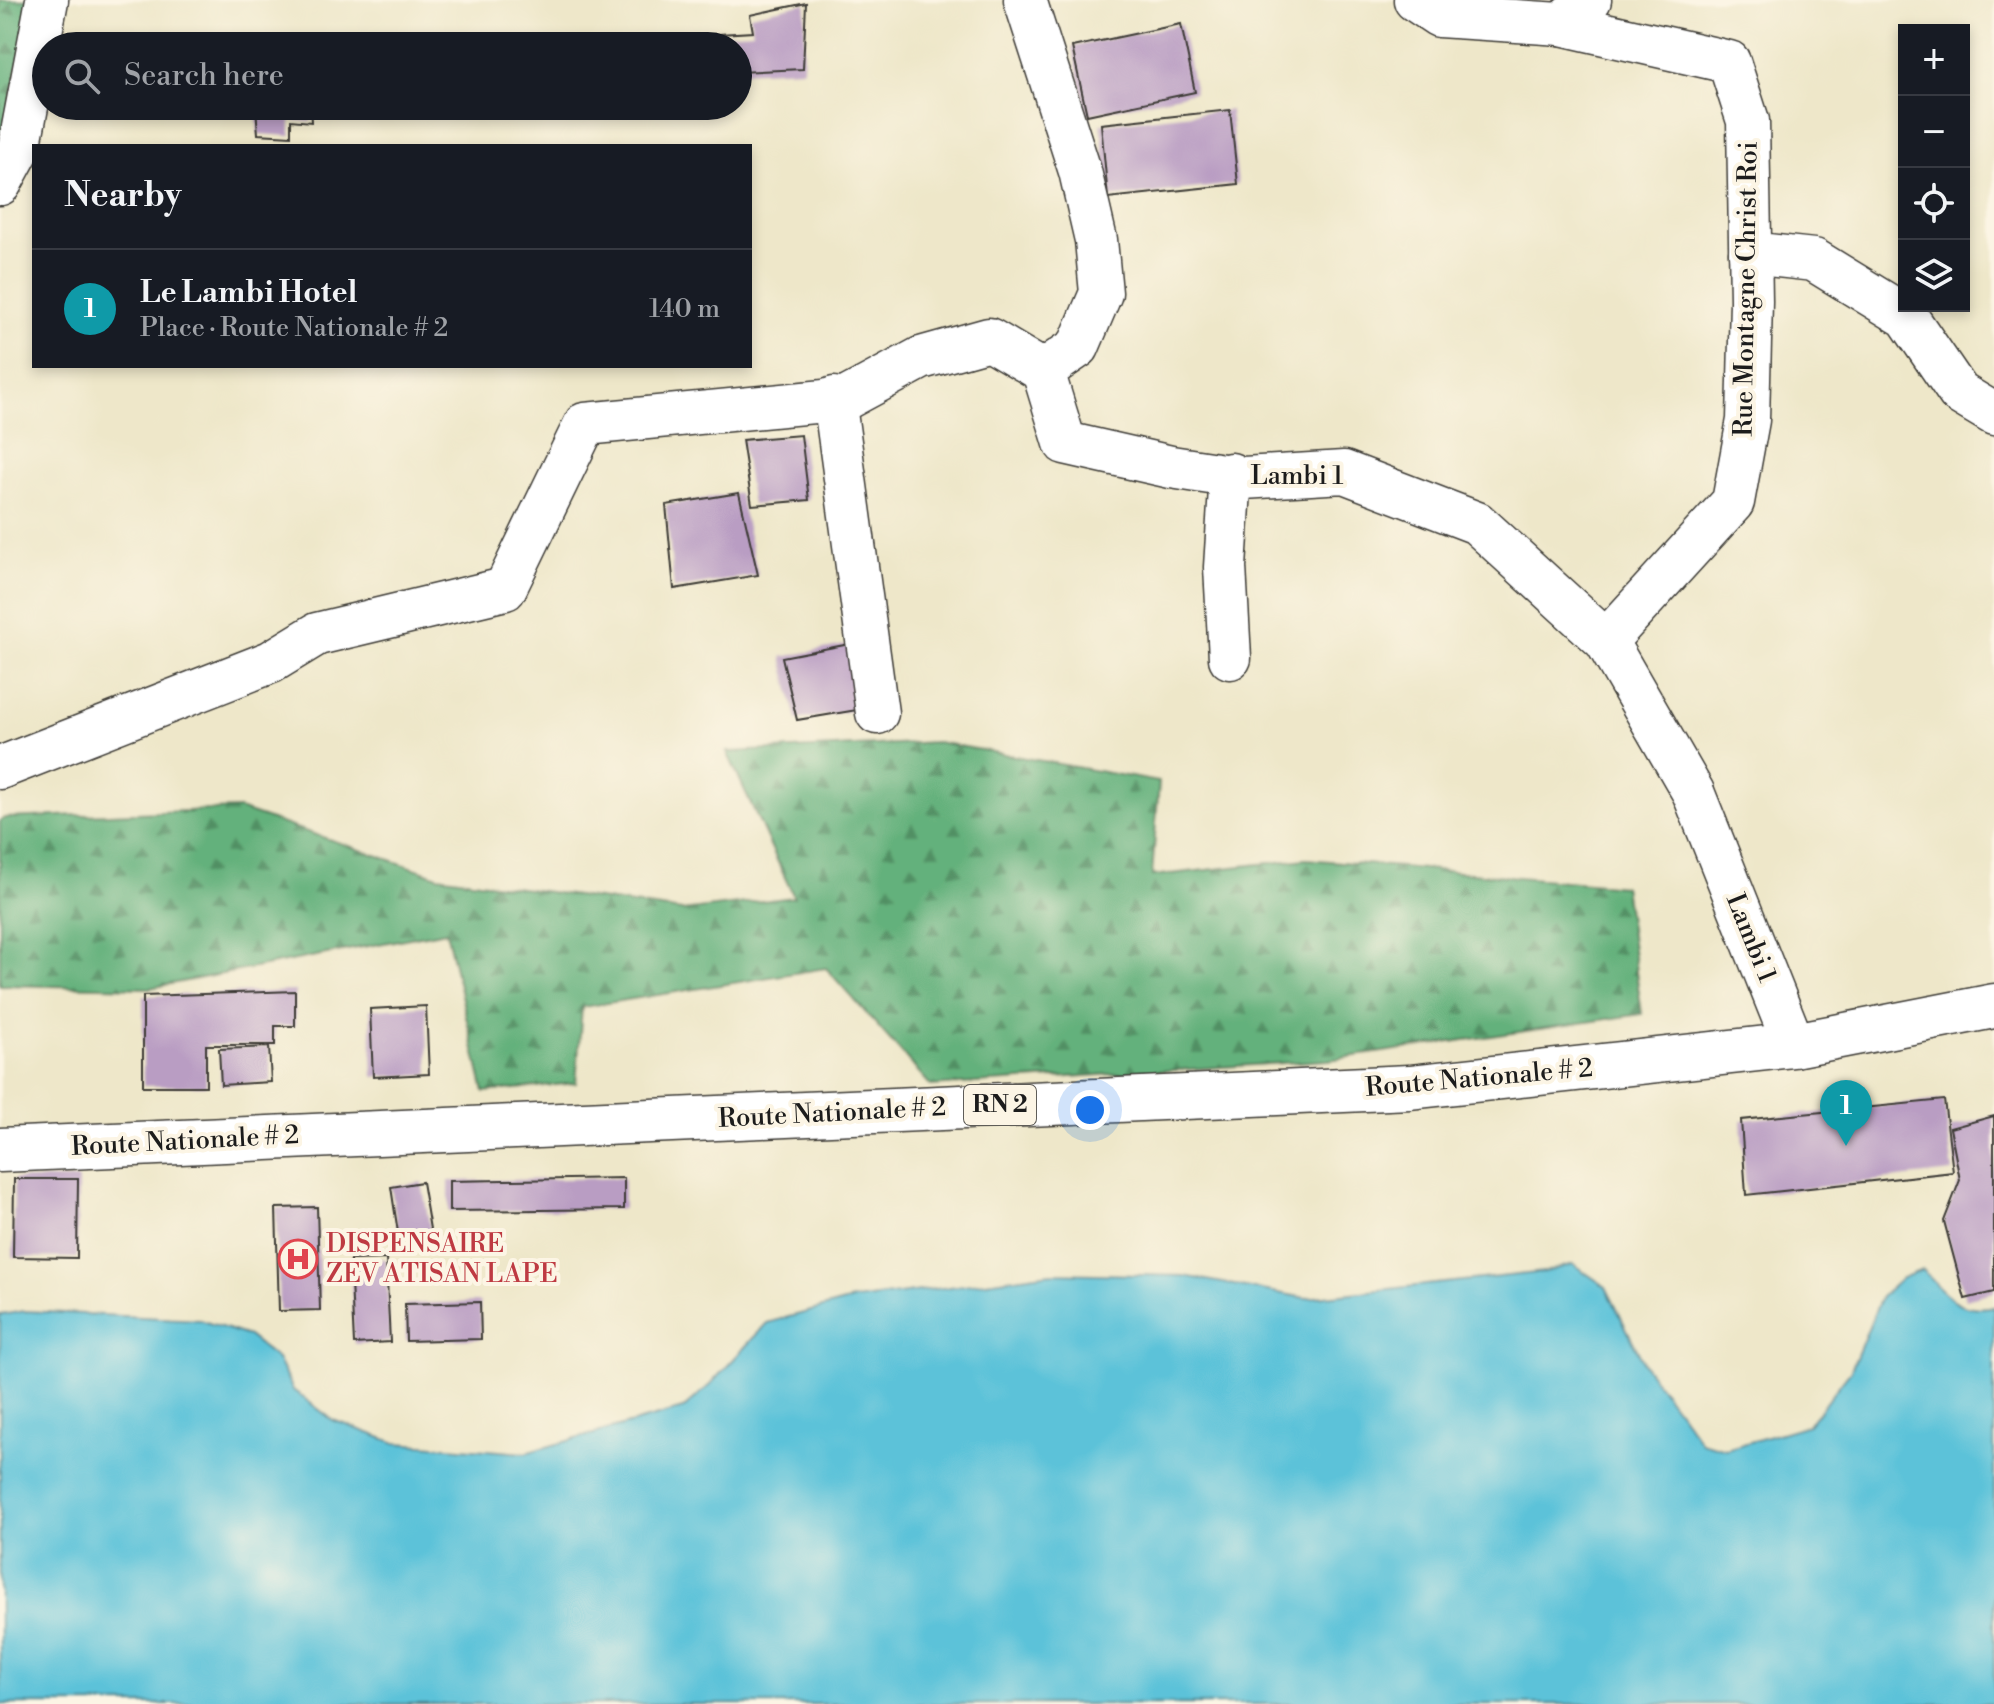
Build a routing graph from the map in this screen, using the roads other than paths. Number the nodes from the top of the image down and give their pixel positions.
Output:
1 (47, 0) edge
2 (1025, 0) edge
3 (1415, 0) edge
4 (1576, 12) edge
5 (41, 32) edge
6 (32, 80) edge
7 (0, 184) edge
8 (1750, 253) junction
9 (1043, 371) junction
10 (834, 398) junction
11 (1994, 414) edge
12 (1231, 474) junction
13 (1606, 641) junction
14 (1230, 658) dead end
15 (877, 713) dead end
16 (0, 768) edge
17 (1994, 1006) edge
18 (1794, 1045) junction
19 (0, 1150) edge

1 - 5 street
2 - 9 street
3 - 4 street
4 - 8 street, Rue Montagne Christ Roi
6 - 7 street
8 - 11 street
8 - 13 street, Rue Montagne Christ Roi
9 - 10 street
9 - 12 street, Lambi 1
10 - 15 street
10 - 16 street
12 - 13 street, Lambi 1
12 - 14 street
13 - 18 street, Lambi 1
17 - 18 main road, Route Nationale # 2 / RN 2
18 - 19 main road, Route Nationale # 2 / RN 2

